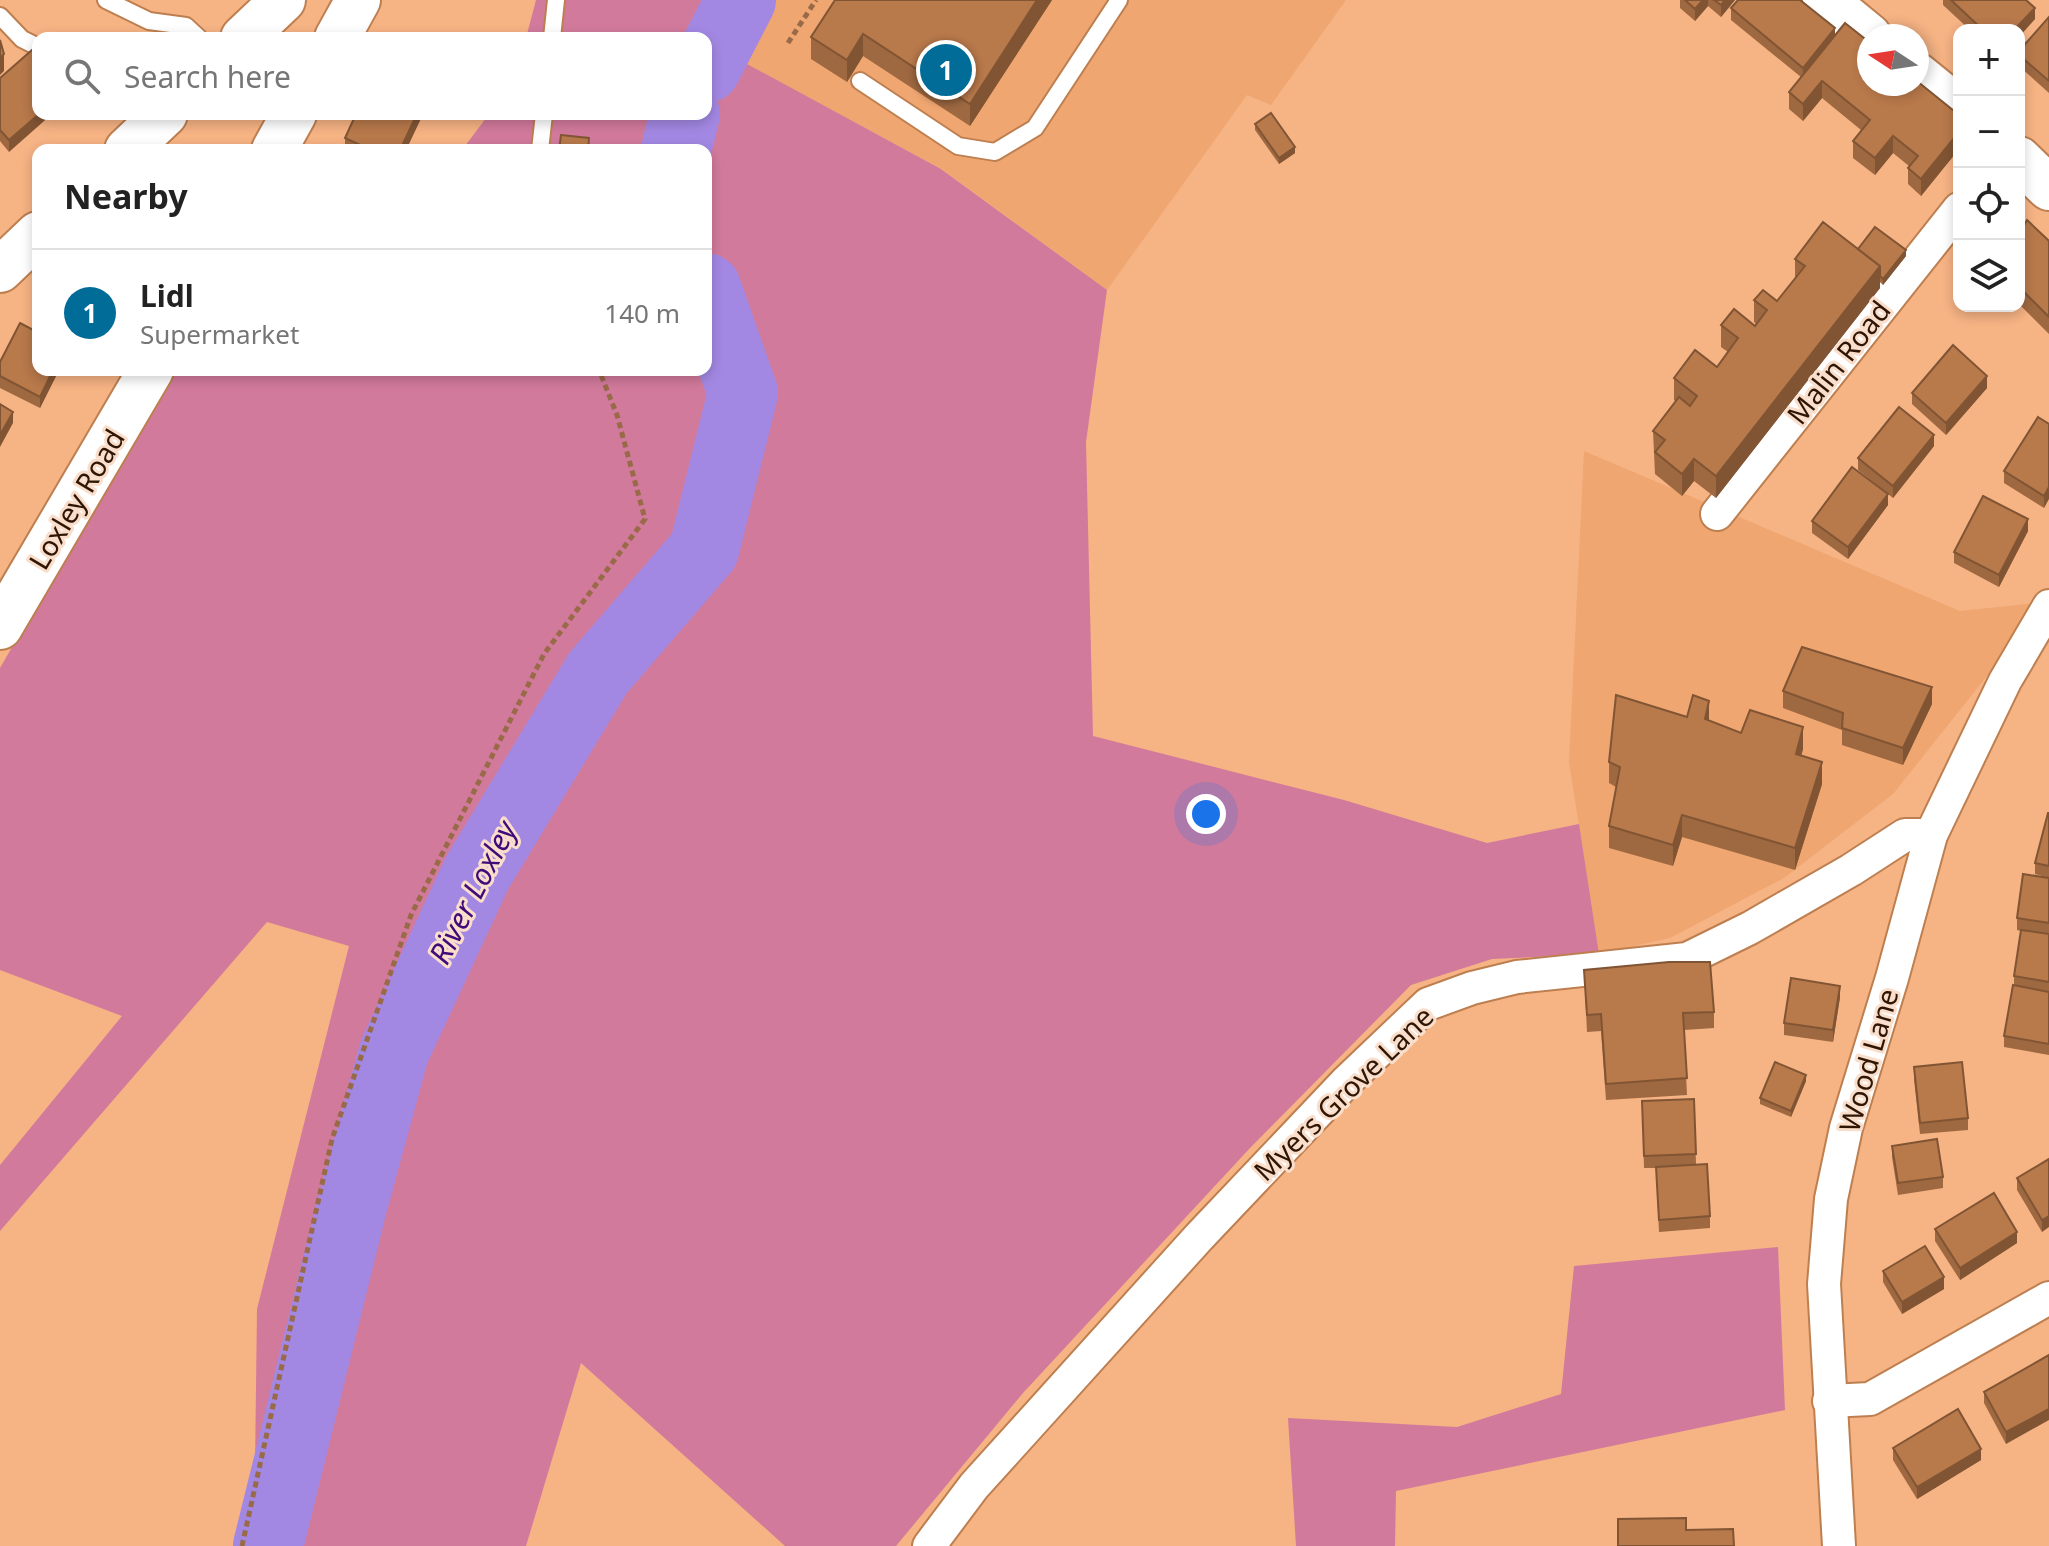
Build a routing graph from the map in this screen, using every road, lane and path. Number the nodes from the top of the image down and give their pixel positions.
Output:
1 (106, 0) edge
2 (283, 0) edge
3 (358, 0) edge
4 (556, 0) edge
5 (816, 0) edge
6 (1119, 0) edge
7 (1825, 0) edge
8 (0, 16) edge
9 (1857, 26) edge
10 (192, 32) edge
11 (249, 32) edge
12 (340, 32) edge
13 (553, 32) edge
14 (788, 43) dead end
15 (32, 44) edge
16 (860, 81) dead end
17 (1929, 85) edge
18 (1953, 104) edge
19 (159, 120) edge
20 (291, 120) edge
21 (543, 120) edge
22 (133, 144) edge
23 (277, 144) edge
24 (541, 144) edge
25 (2025, 165) edge
26 (2049, 188) edge
27 (1953, 217) edge
28 (32, 240) edge
29 (0, 270) edge
30 (147, 376) edge
31 (601, 376) edge
32 (1717, 514) edge
33 (2049, 606) edge
34 (0, 627) edge
35 (1931, 835) junction
36 (2049, 1298) edge
37 (1829, 1401) junction
38 (242, 1546) edge
39 (929, 1546) edge
40 (1839, 1546) edge

1 - 10 lane
2 - 11 main road
3 - 12 main road
4 - 13 lane
5 - 14 path
6 - 16 lane
7 - 9 main road
8 - 15 lane
17 - 18 main road
19 - 22 main road
20 - 23 main road
21 - 24 lane
25 - 26 main road
27 - 32 street, Malin Road
28 - 29 main road
30 - 34 main road, Loxley Road
31 - 38 path
33 - 35 street, Wood Lane
35 - 37 street, Wood Lane
35 - 39 street, Myers Grove Lane
36 - 37 street
37 - 40 street, Wood Lane

